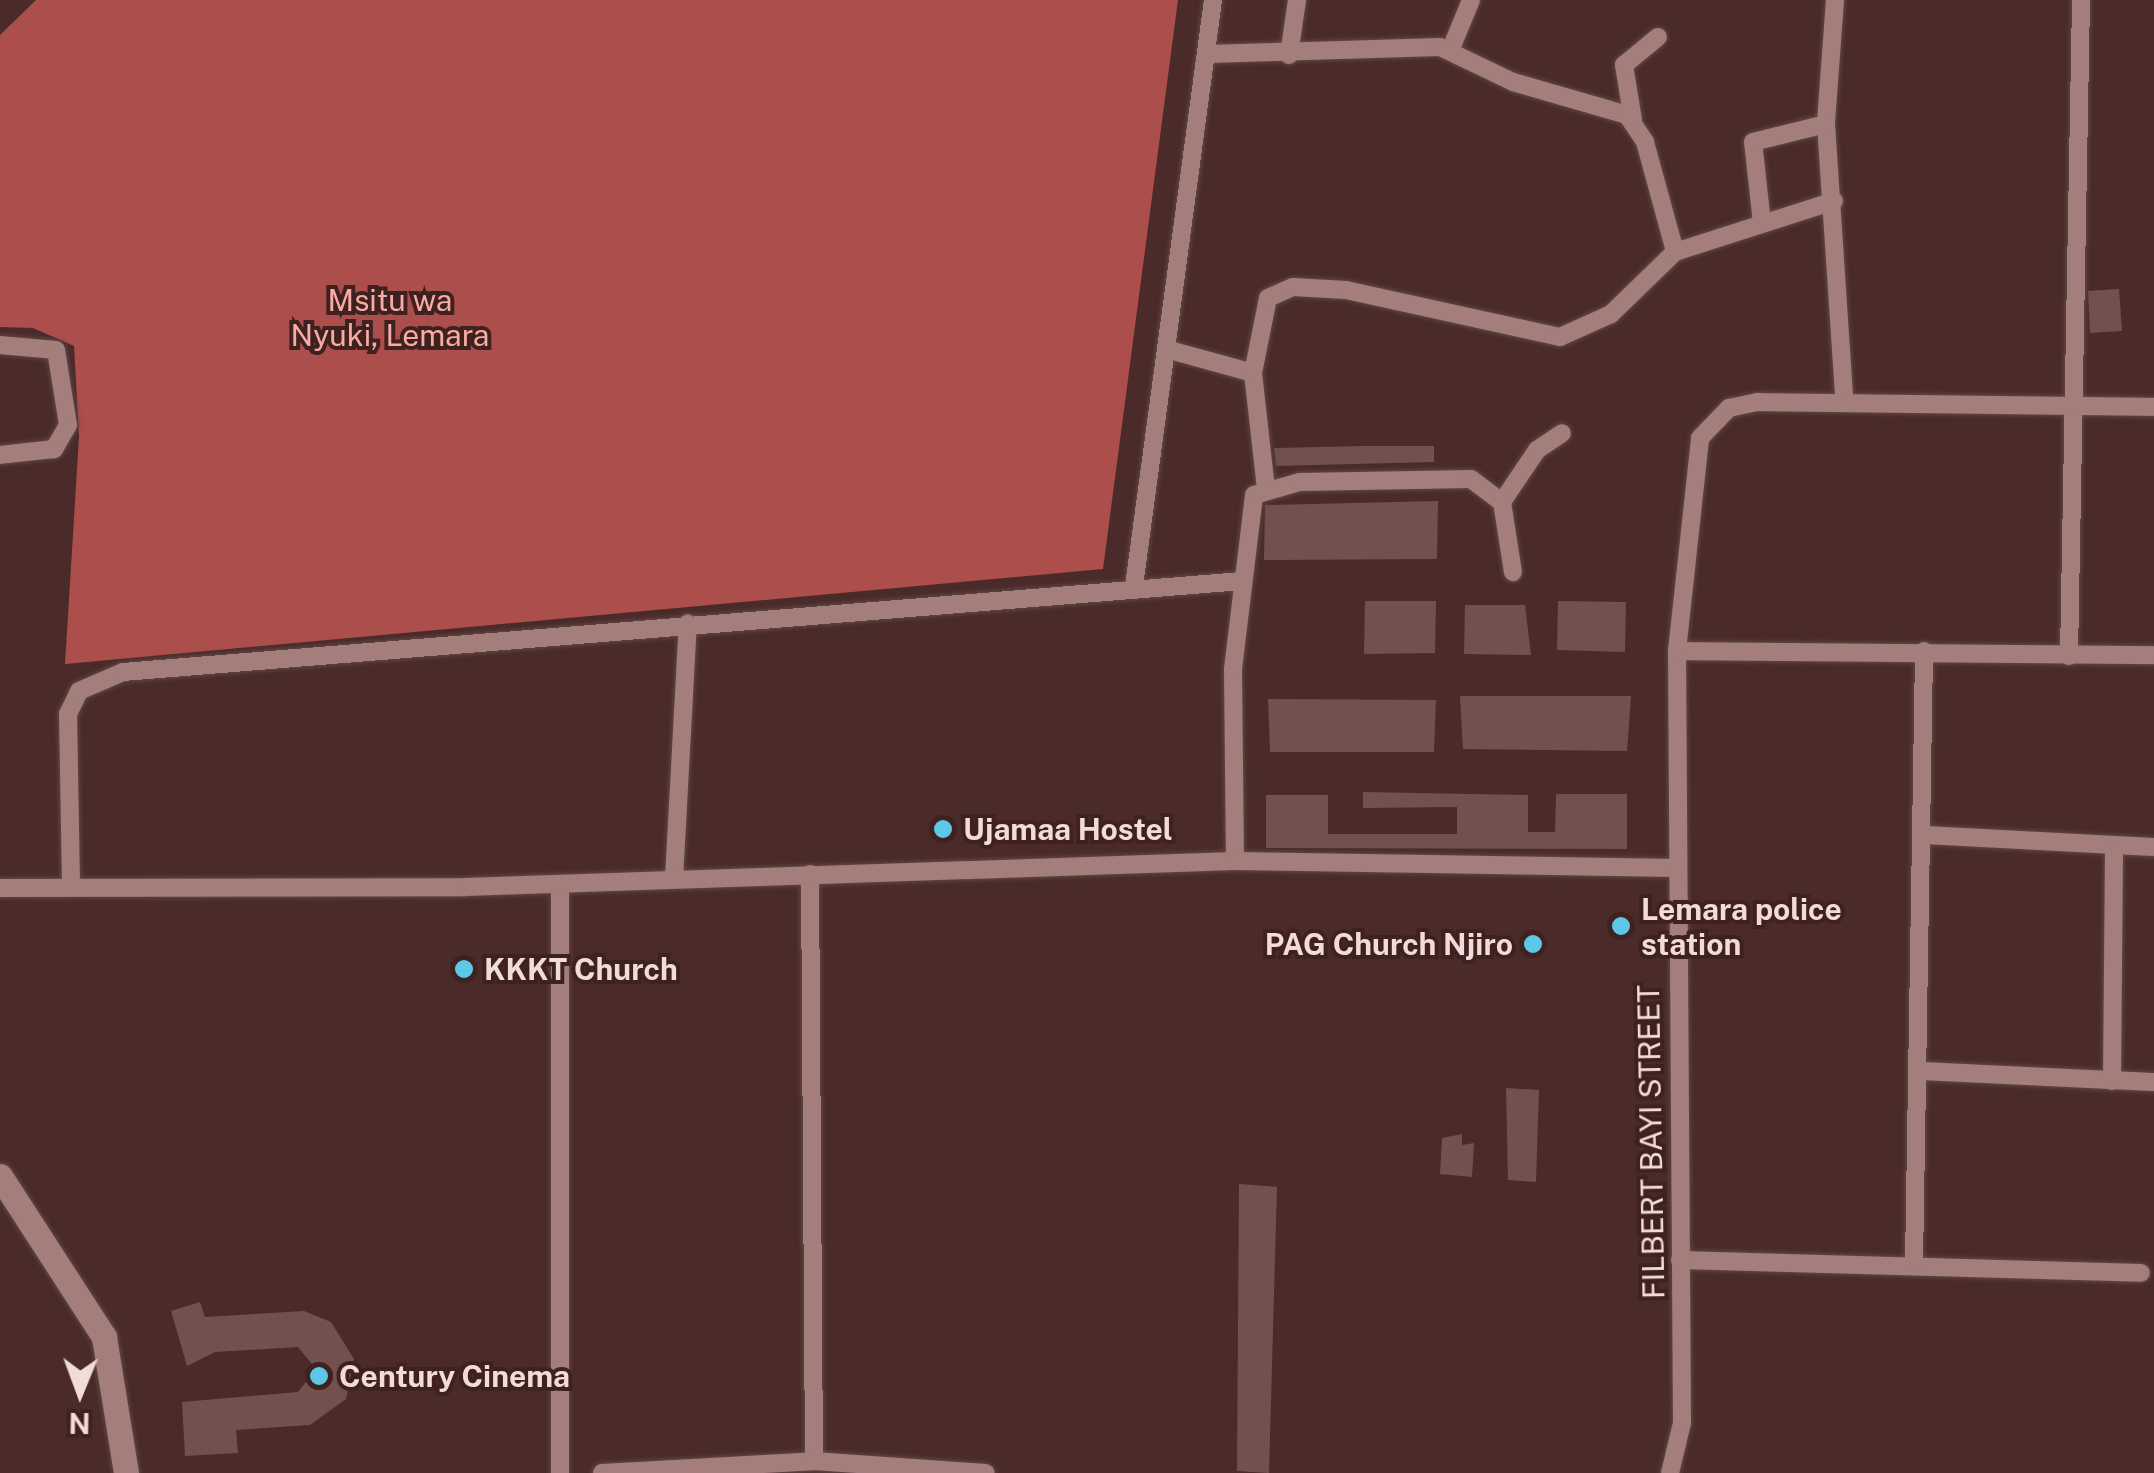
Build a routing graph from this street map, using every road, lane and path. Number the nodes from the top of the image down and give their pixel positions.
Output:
1 (1213, 0) edge
2 (1297, 0) edge
3 (1470, 0) edge
4 (1834, 0) edge
5 (2081, 0) edge
6 (1658, 37) dead end
7 (1450, 51) junction
8 (1207, 54) junction
9 (1289, 55) junction
10 (1633, 120) junction
11 (1826, 124) junction
12 (1834, 200) junction
13 (1762, 223) junction
14 (1675, 252) junction
15 (0, 345) edge
16 (1166, 349) junction
17 (1253, 373) junction
18 (1844, 397) junction
19 (2073, 403) junction
20 (2154, 407) edge
21 (1562, 434) dead end
22 (0, 454) edge
23 (1266, 490) junction
24 (1502, 502) junction
25 (1513, 572) dead end
26 (1241, 582) junction
27 (1134, 586) junction
28 (688, 623) junction
29 (1677, 651) junction
30 (1924, 651) junction
31 (2154, 655) edge
32 (2070, 656) junction
33 (1925, 835) junction
34 (2154, 847) edge
35 (2114, 848) junction
36 (1234, 861) junction
37 (1676, 868) junction
38 (810, 874) junction
39 (674, 879) junction
40 (560, 884) junction
41 (71, 885) junction
42 (0, 888) edge
43 (1920, 1072) junction
44 (2112, 1081) junction
45 (2154, 1082) edge
46 (0, 1176) edge
47 (1680, 1260) junction
48 (1914, 1263) junction
49 (2140, 1273) dead end
50 (814, 1460) junction
51 (126, 1473) edge
52 (560, 1473) edge
53 (602, 1473) edge
54 (986, 1473) edge
55 (1670, 1473) edge

1 - 8 street
2 - 9 street
3 - 7 street
4 - 11 street
5 - 19 street
6 - 10 street
7 - 9 street
7 - 10 street
8 - 9 street
8 - 16 street
10 - 14 street
11 - 12 street
11 - 13 street
12 - 13 street
12 - 18 street
13 - 14 street
14 - 17 street
15 - 22 street
16 - 17 street
16 - 27 street
17 - 23 street
18 - 19 street, FILBERT BAYI STREET
18 - 29 street, FILBERT BAYI STREET
19 - 20 street, FILBERT BAYI STREET
19 - 32 street
21 - 24 street
23 - 24 street
23 - 26 street
24 - 25 street
26 - 27 street
26 - 36 street
27 - 28 street
28 - 39 street
28 - 41 street
29 - 30 street
29 - 37 street, FILBERT BAYI STREET
30 - 32 street
30 - 33 street
31 - 32 street
33 - 35 street
33 - 43 street
34 - 35 street
35 - 44 street
36 - 37 street
36 - 38 street
37 - 47 street, FILBERT BAYI STREET
38 - 39 street
38 - 50 street
39 - 40 street
40 - 41 street
40 - 52 street
41 - 42 street
43 - 44 street
43 - 48 street
44 - 45 street
46 - 51 street
47 - 48 street
47 - 55 street, FILBERT BAYI STREET
48 - 49 street
50 - 53 street
50 - 54 street

